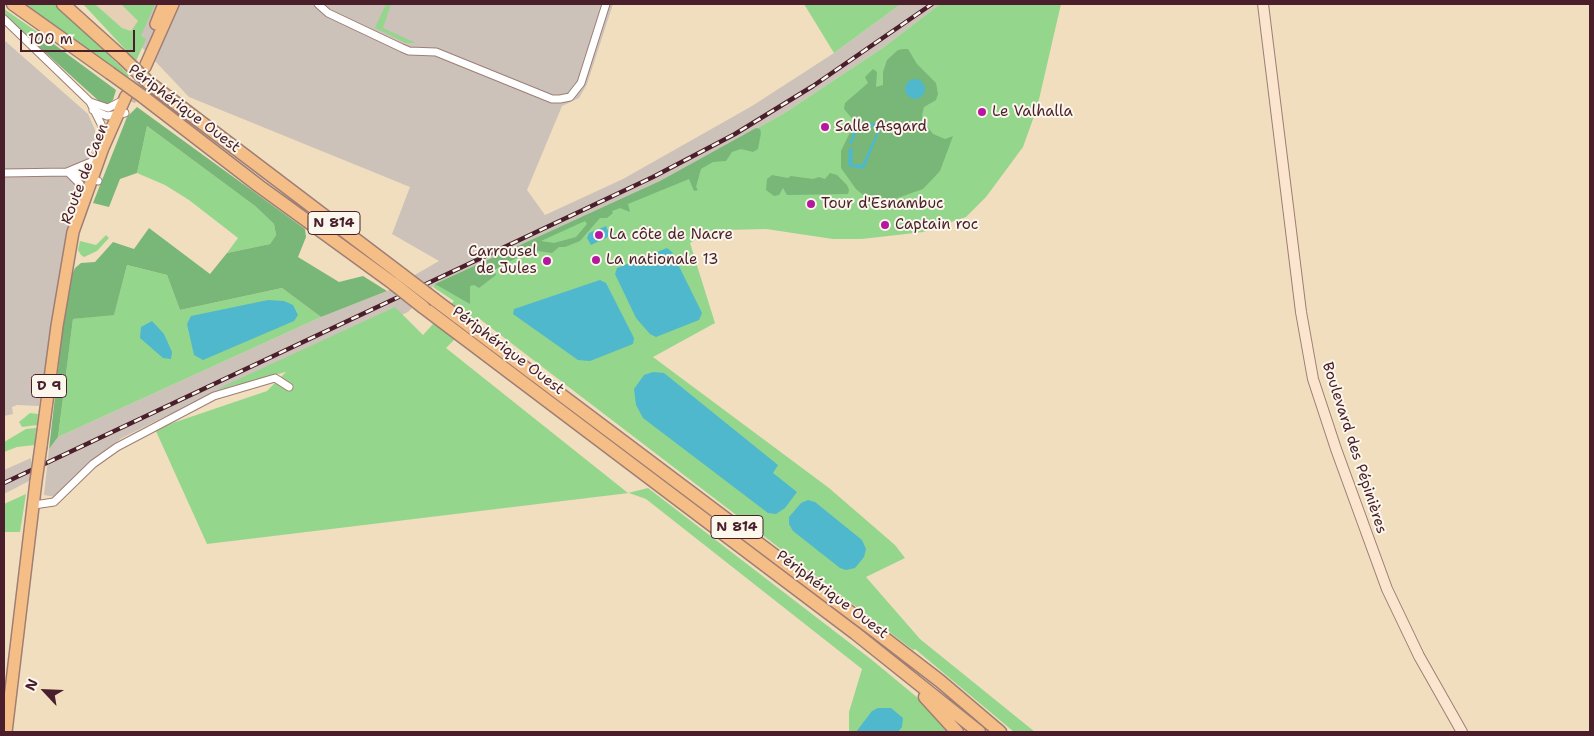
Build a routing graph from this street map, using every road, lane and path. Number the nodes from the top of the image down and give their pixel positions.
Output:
1 (4, 4) edge
2 (13, 4) edge
3 (63, 4) edge
4 (74, 4) edge
5 (164, 4) edge
6 (173, 4) edge
7 (318, 4) edge
8 (606, 4) edge
9 (1263, 4) edge
10 (4, 19) edge
11 (40, 25) junction
12 (123, 58) junction
13 (130, 98) junction
14 (92, 106) junction
15 (121, 114) junction
16 (104, 146) junction
17 (67, 172) junction
18 (4, 173) edge
19 (95, 180) junction
20 (84, 198) junction
21 (69, 257) junction
22 (398, 279) junction
23 (289, 387) dead end
24 (34, 505) junction
25 (855, 633) junction
26 (6, 732) edge
27 (957, 732) edge
28 (979, 732) edge
29 (1000, 732) edge
30 (1462, 732) edge

1 - 11 highway
2 - 11 highway, Périphérique Ouest / N 814
3 - 12 highway
4 - 12 highway, Périphérique Ouest / N 814
5 - 6 main road
7 - 8 street
9 - 30 main road, Boulevard des Pépinières
10 - 14 street
11 - 13 highway, Périphérique Ouest / N 814, bridge
12 - 22 highway, Périphérique Ouest / N 814, bridge
13 - 14 street, Route de Caen
13 - 15 main road, Route de Caen / D 9
13 - 22 highway, Périphérique Ouest / N 814
14 - 15 street
14 - 16 street
15 - 16 main road, Route de Caen
15 - 19 main road, Route de Caen / D 9
16 - 17 street, Route de Caen
16 - 19 main road, Route de Caen / D 9
17 - 18 street
17 - 19 street
17 - 20 street
19 - 20 main road, Route de Caen / D 9
19 - 21 main road, Route de Caen / D 9
20 - 21 main road, Route de Caen / D 9
21 - 24 main road, Route de Caen / D 9, bridge
22 - 25 highway, Périphérique Ouest / N 814, bridge
22 - 29 highway, Périphérique Ouest / N 814, bridge
23 - 24 street
24 - 26 main road, Route de Caen / D 9
25 - 27 highway
25 - 28 highway, Périphérique Ouest / N 814

